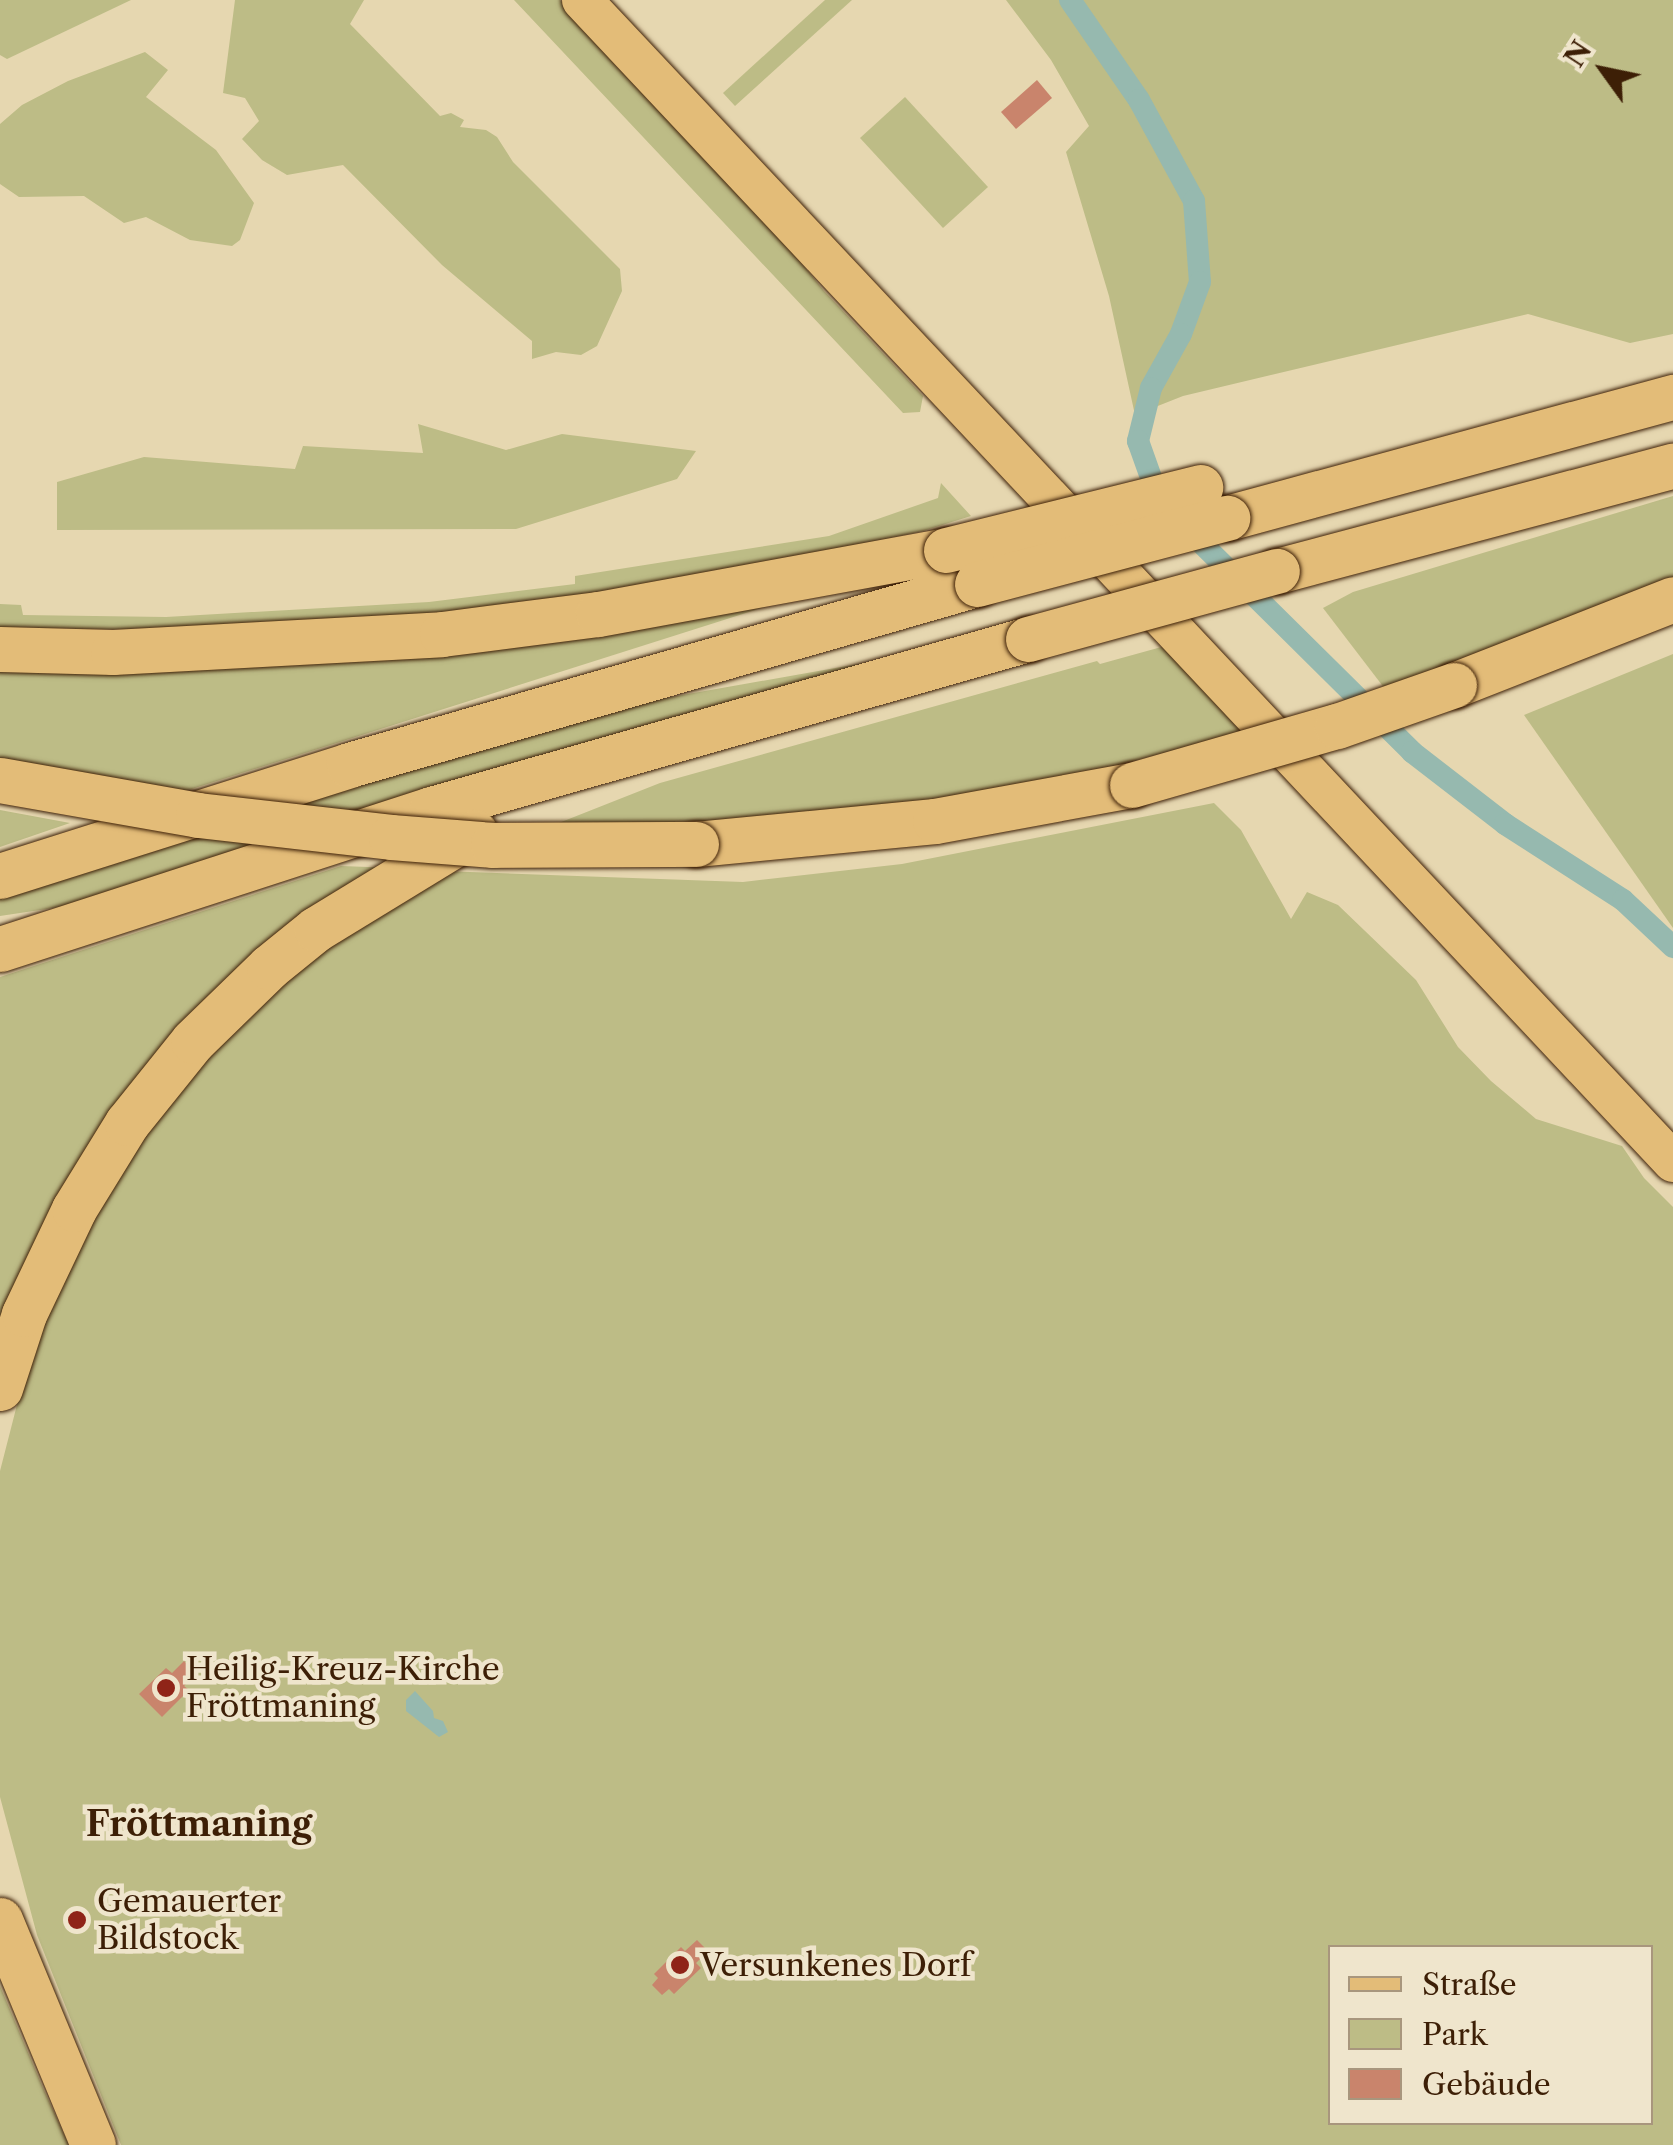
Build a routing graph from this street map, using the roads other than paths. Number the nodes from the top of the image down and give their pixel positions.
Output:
1 (582, 0) edge
2 (1673, 398) edge
3 (1673, 466) edge
4 (1214, 502) junction
5 (1673, 599) edge
6 (0, 648) edge
7 (746, 718) junction
8 (0, 780) edge
9 (0, 876) edge
10 (0, 949) edge
11 (1672, 1162) edge
12 (0, 1388) edge
13 (0, 1881) edge
14 (7, 1934) edge
15 (93, 2145) edge

1 - 11 main road
2 - 4 highway
3 - 7 highway, bridge
4 - 6 highway, bridge
4 - 9 highway, bridge
5 - 8 highway, bridge
7 - 10 highway
7 - 12 highway
13 - 14 highway
14 - 15 highway

